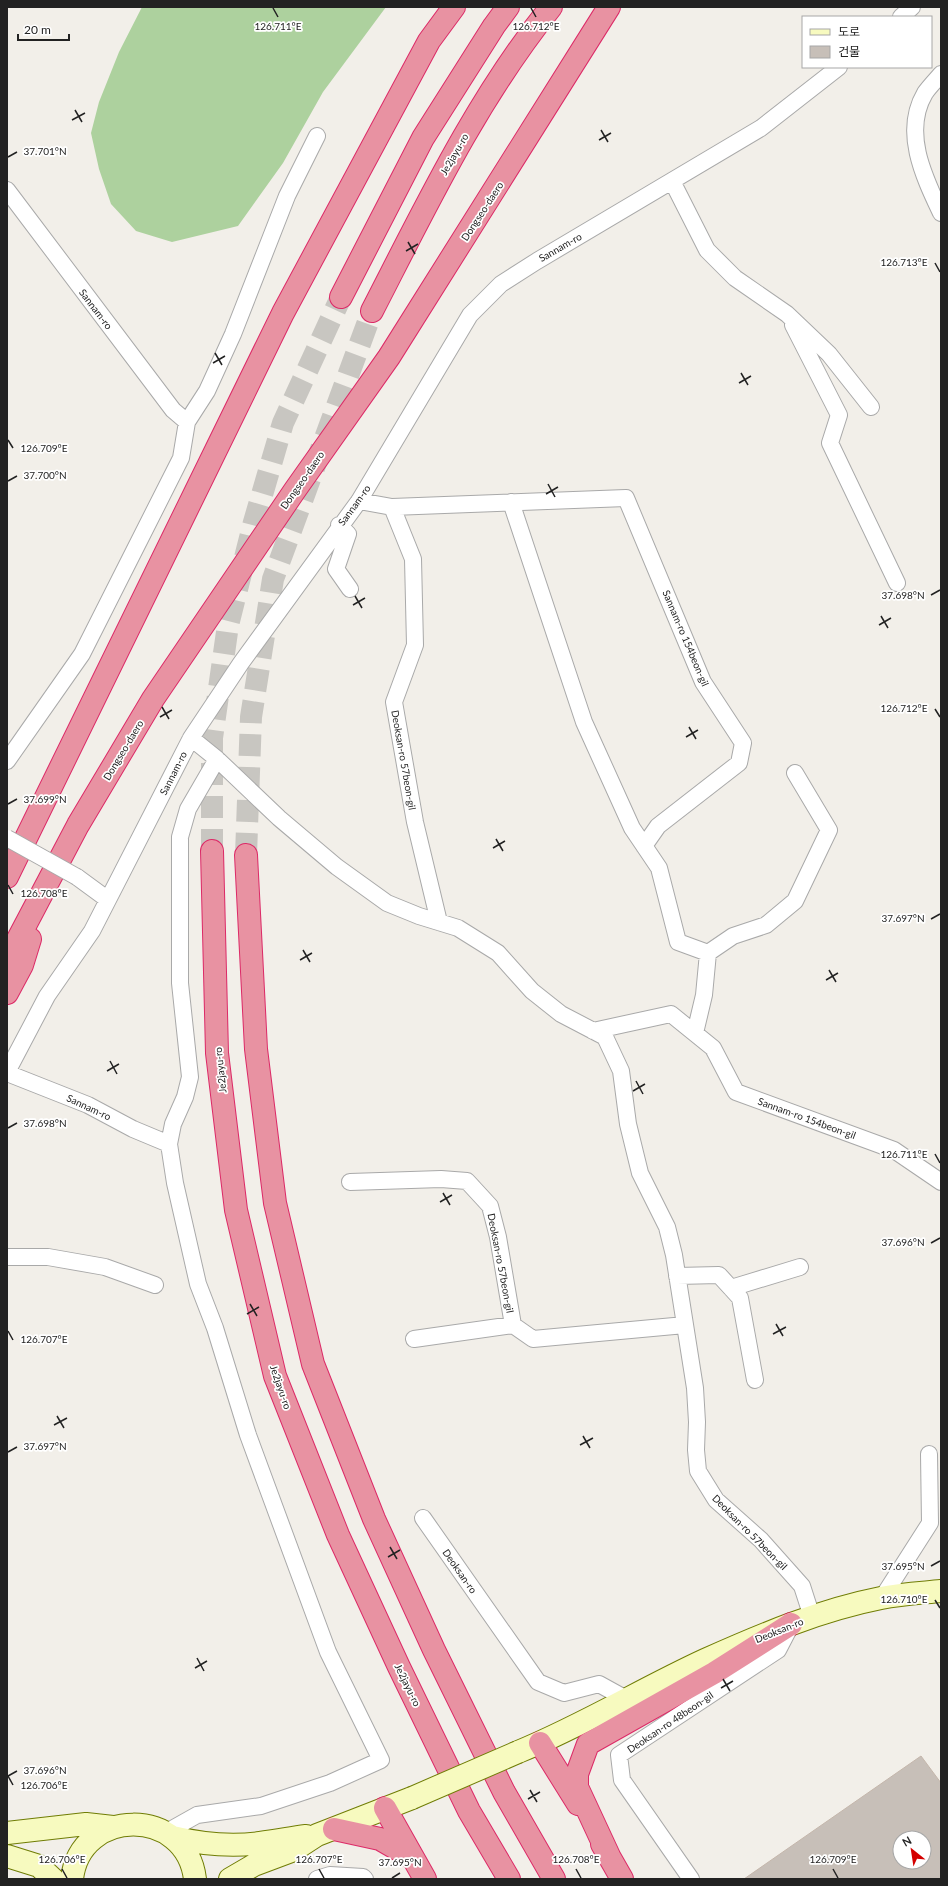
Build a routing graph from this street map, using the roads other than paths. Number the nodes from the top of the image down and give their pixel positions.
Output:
1 (454, 7) edge
2 (508, 7) edge
3 (551, 7) edge
4 (609, 7) edge
5 (912, 7) edge
6 (902, 16) edge
7 (838, 68) edge
8 (941, 74) edge
9 (317, 136) dead end
10 (672, 181) junction
11 (7, 190) edge
12 (941, 214) edge
13 (341, 297) tunnel mouth
14 (372, 311) tunnel mouth
15 (787, 314) junction
16 (871, 407) dead end
17 (187, 422) junction
18 (359, 501) junction
19 (511, 502) junction
20 (392, 507) junction
21 (339, 525) junction
22 (897, 583) dead end
23 (350, 589) dead end
24 (191, 738) junction
25 (217, 759) junction
26 (7, 761) edge
27 (795, 773) dead end
28 (7, 838) edge
29 (644, 846) junction
30 (212, 852) tunnel mouth
31 (246, 856) tunnel mouth
32 (7, 877) edge
33 (44, 890) junction
34 (108, 898) junction
35 (438, 922) junction
36 (708, 953) junction
37 (7, 960) edge
38 (7, 993) edge
39 (593, 1031) junction
40 (695, 1033) junction
41 (7, 1072) edge
42 (169, 1144) junction
43 (350, 1182) dead end
44 (941, 1182) edge
45 (7, 1257) edge
46 (800, 1267) dead end
47 (677, 1276) junction
48 (155, 1285) dead end
49 (731, 1288) junction
50 (513, 1325) junction
51 (685, 1325) junction
52 (414, 1339) dead end
53 (755, 1380) dead end
54 (929, 1454) dead end
55 (423, 1518) dead end
56 (941, 1591) edge
57 (882, 1598) junction
58 (812, 1617) junction
59 (791, 1624) junction
60 (628, 1700) junction
61 (540, 1743) junction
62 (385, 1808) junction
63 (114, 1827) junction
64 (325, 1832) junction
65 (7, 1833) edge
66 (169, 1835) junction
67 (7, 1856) edge
68 (610, 1856) junction
69 (413, 1858) junction
70 (53, 1879) edge
71 (72, 1879) edge
72 (195, 1879) edge
73 (230, 1879) edge
74 (317, 1879) edge
75 (365, 1879) edge
76 (425, 1879) edge
77 (509, 1879) edge
78 (554, 1879) edge
79 (622, 1879) edge
80 (690, 1879) edge

1 - 32 highway
2 - 13 highway
3 - 14 highway, Je2jayu-ro
4 - 33 highway, Dongseo-daero
5 - 6 street
7 - 10 street, Sannam-ro
8 - 12 street
9 - 17 street
10 - 15 street
10 - 18 street, Sannam-ro
11 - 17 street, Sannam-ro
15 - 16 street
15 - 22 street
17 - 26 street
18 - 20 street, Sannam-ro 154beon-gil
18 - 21 street, Sannam-ro
19 - 20 street, Sannam-ro 154beon-gil
19 - 29 street
19 - 29 street, Sannam-ro 154beon-gil
20 - 35 street, Deoksan-ro 57beon-gil
21 - 23 street
21 - 24 street, Sannam-ro
24 - 25 street, Deoksan-ro 57beon-gil
24 - 34 street, Sannam-ro
25 - 35 street, Deoksan-ro 57beon-gil
25 - 42 street
27 - 36 street
28 - 34 street, bridge
29 - 36 street
30 - 77 highway, Je2jayu-ro
31 - 78 highway
33 - 37 highway, Dongseo-daero
33 - 38 highway
34 - 41 street, Sannam-ro
35 - 39 street, Deoksan-ro 57beon-gil
36 - 40 street
39 - 40 street, Sannam-ro 154beon-gil
39 - 47 street, Deoksan-ro 57beon-gil
40 - 44 street, Sannam-ro 154beon-gil
41 - 42 street, Sannam-ro
42 - 66 street
43 - 50 street, Deoksan-ro 57beon-gil
45 - 48 street
46 - 49 street
47 - 49 street
47 - 51 street, Deoksan-ro 57beon-gil
49 - 53 street
50 - 51 street, Deoksan-ro 57beon-gil
50 - 52 street, Deoksan-ro 57beon-gil
51 - 58 street, Deoksan-ro 57beon-gil
54 - 57 street
55 - 60 street, Deoksan-ro
56 - 57 street, Deoksan-ro
57 - 58 street, Deoksan-ro
58 - 59 street, Deoksan-ro
59 - 60 street, Deoksan-ro
59 - 68 highway
59 - 80 street, Deoksan-ro 48beon-gil
60 - 61 street, Deoksan-ro
61 - 62 street, Deoksan-ro, bridge
61 - 68 highway
62 - 64 street
62 - 69 highway
63 - 65 street
63 - 66 street
63 - 71 street
64 - 66 street
64 - 69 highway
64 - 73 street
66 - 72 street
67 - 70 street
68 - 79 highway
69 - 76 highway
74 - 75 street

